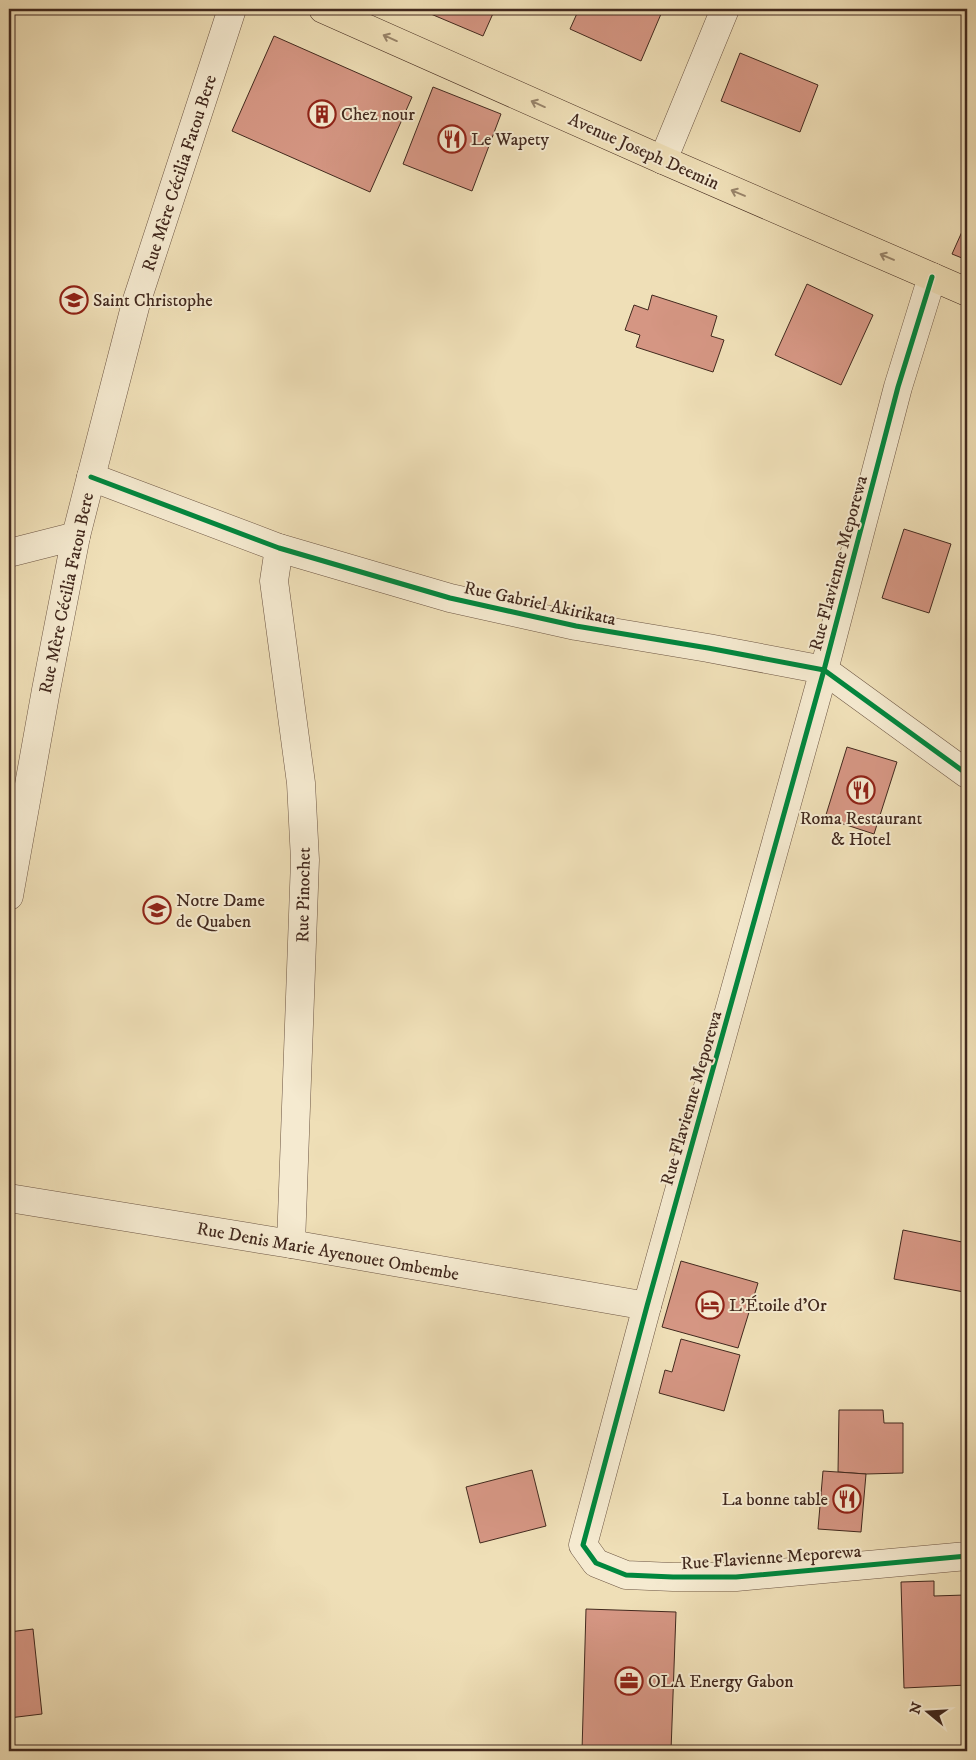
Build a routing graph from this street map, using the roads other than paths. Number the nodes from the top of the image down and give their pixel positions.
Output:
1 (232, 9) edge
2 (323, 9) edge
3 (725, 9) edge
4 (663, 160) junction
5 (932, 277) junction
6 (967, 292) edge
7 (91, 476) junction
8 (76, 536) junction
9 (279, 548) junction
10 (9, 553) edge
11 (824, 670) junction
12 (967, 774) edge
13 (9, 896) edge
14 (9, 1198) edge
15 (291, 1244) junction
16 (647, 1306) junction
17 (967, 1556) edge

1 - 7 street, Rue Mère Cécilia Fatou Bere
4 -> 2 main road, Avenue Joseph Deemin
3 - 4 street
5 -> 4 main road, Avenue Joseph Deemin
5 - 6 main road, Avenue Joseph Deemin
5 - 11 street, Rue Flavienne Meporewa
7 - 8 street, Rue Mère Cécilia Fatou Bere
7 - 9 street, Rue Gabriel Akirikata
8 - 10 street
8 - 13 street, Rue Mère Cécilia Fatou Bere
9 - 11 street, Rue Gabriel Akirikata
9 - 15 street, Rue Pinochet
11 - 12 street, Rue Gabriel Akirikata
11 - 16 street, Rue Flavienne Meporewa
14 - 15 street, Rue Denis Marie Ayenouet Ombembe
15 - 16 street, Rue Denis Marie Ayenouet Ombembe
16 - 17 street, Rue Flavienne Meporewa

